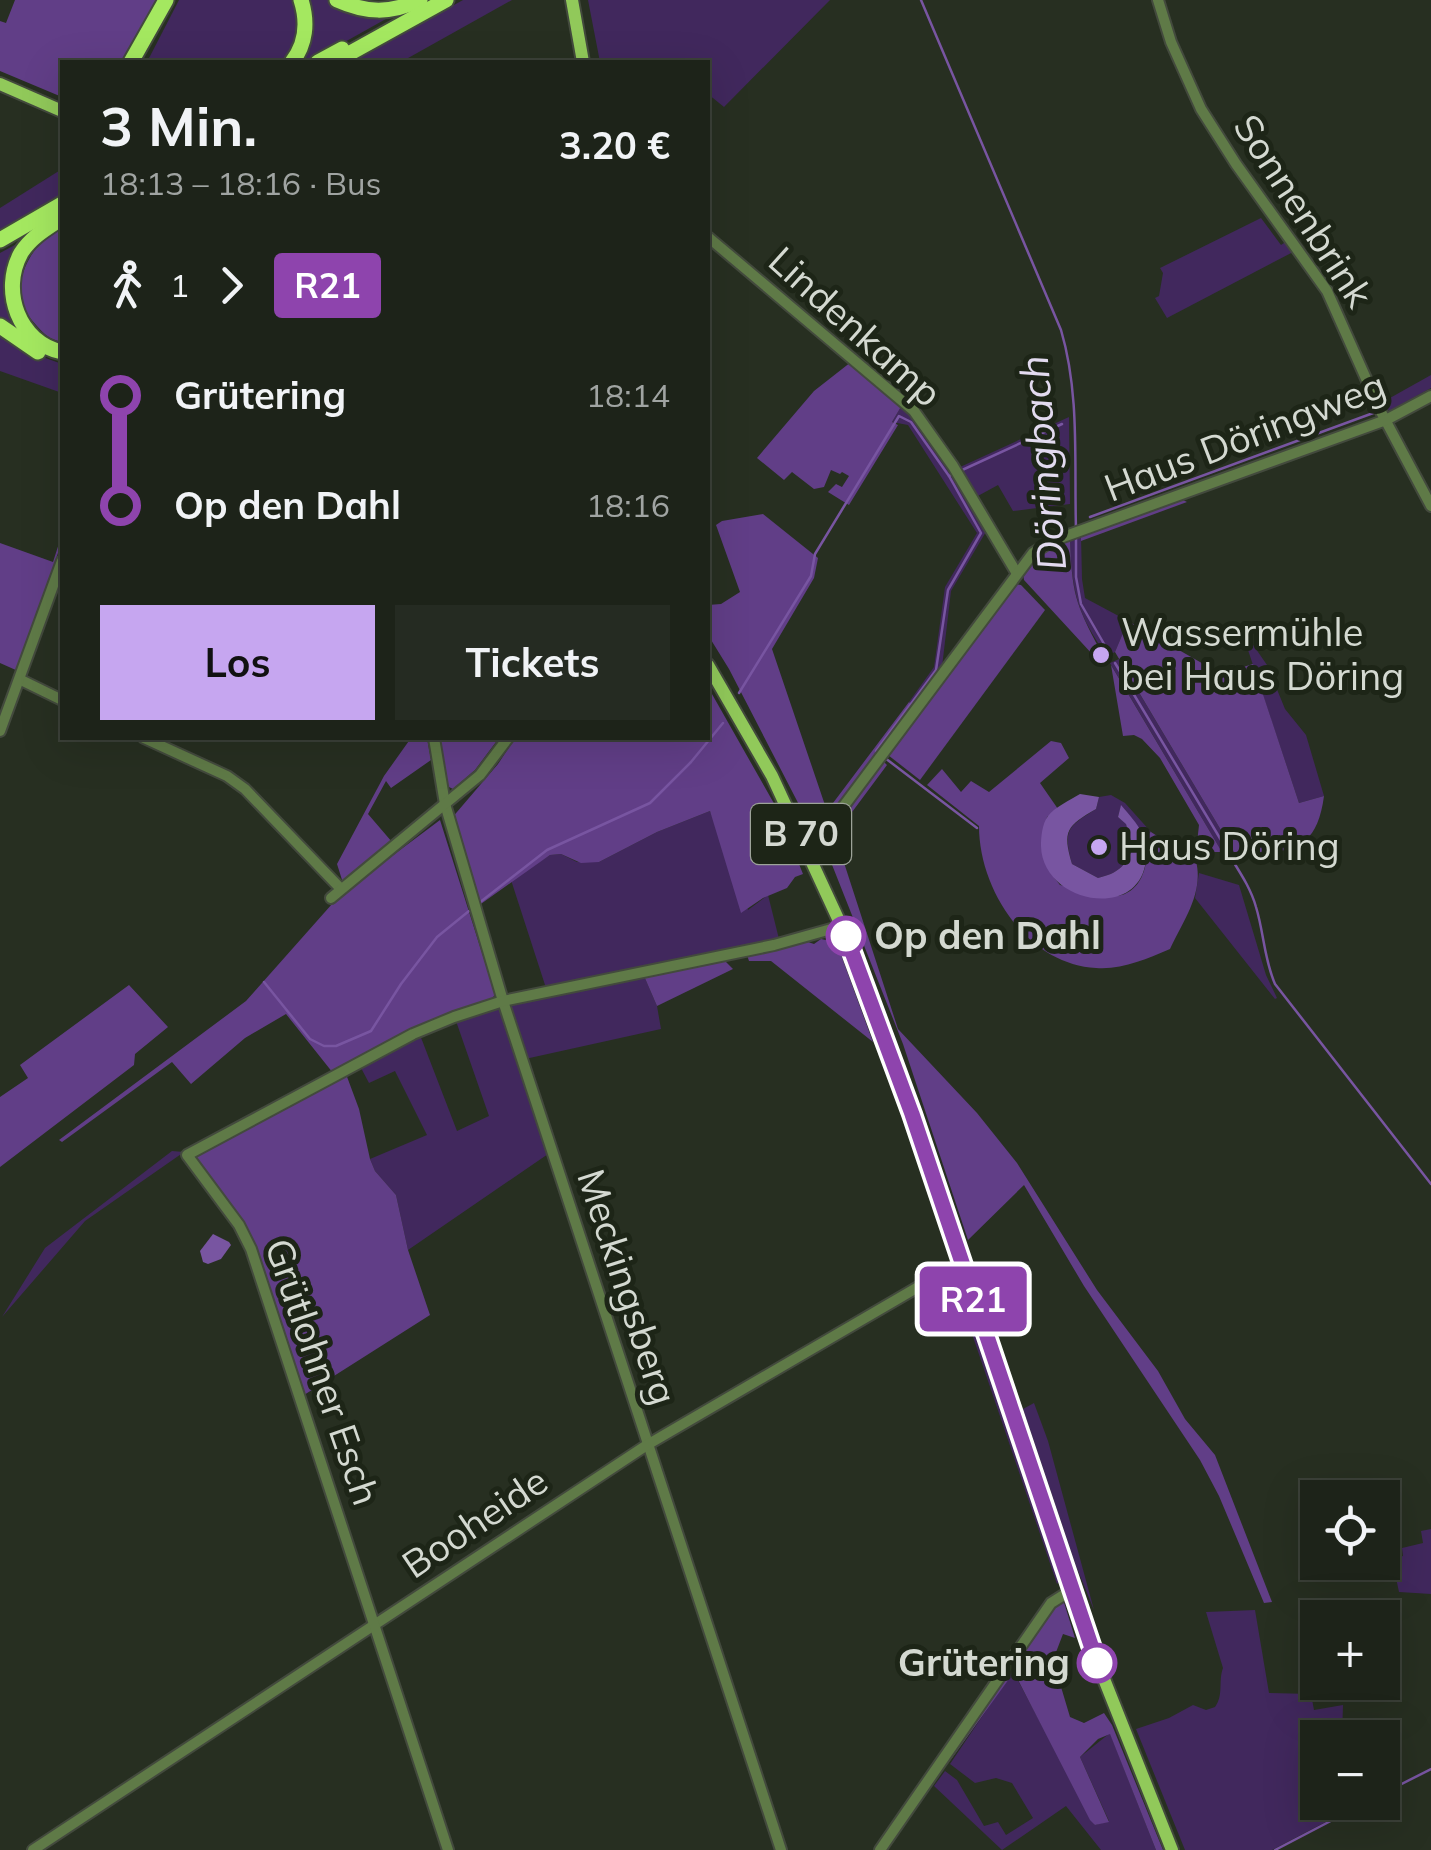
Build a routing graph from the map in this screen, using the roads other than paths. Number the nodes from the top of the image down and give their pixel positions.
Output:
1 (169, 0) edge
2 (301, 0) edge
3 (337, 0) edge
4 (420, 0) edge
5 (428, 0) edge
6 (446, 0) edge
7 (572, 0) edge
8 (1158, 0) edge
9 (135, 60) edge
10 (293, 60) edge
11 (322, 60) edge
12 (338, 60) edge
13 (584, 60) edge
14 (0, 84) edge
15 (60, 110) edge
16 (60, 212) edge
17 (60, 213) edge
18 (710, 239) edge
19 (0, 244) edge
20 (0, 326) edge
21 (60, 351) edge
22 (60, 359) edge
23 (1431, 396) edge
24 (1386, 420) junction
25 (1431, 506) edge
26 (60, 567) edge
27 (1016, 572) junction
28 (710, 668) edge
29 (20, 680) junction
30 (60, 699) edge
31 (0, 731) edge
32 (148, 740) edge
33 (434, 740) edge
34 (506, 740) edge
35 (445, 804) junction
36 (806, 844) junction
37 (341, 888) junction
38 (331, 898) dead end
39 (842, 926) junction
40 (503, 1001) junction
41 (961, 1262) junction
42 (647, 1446) junction
43 (1070, 1591) junction
44 (375, 1626) junction
45 (33, 1850) edge
46 (448, 1850) edge
47 (781, 1850) edge
48 (880, 1850) edge
49 (1172, 1850) edge

1 - 9 highway
2 - 10 highway
3 - 4 highway
5 - 11 highway
6 - 12 highway
7 - 13 main road
8 - 24 street, Sonnenbrink
14 - 15 main road
16 - 19 highway
17 - 21 highway
18 - 27 street, Lindenkamp
20 - 22 highway
23 - 24 street, Haus Döringweg
24 - 25 street, Sonnenbrink
24 - 27 street, Haus Döringweg
26 - 29 street
27 - 36 street, Haus Döringweg
28 - 36 main road, B 70
29 - 30 street
29 - 31 street
32 - 37 street
33 - 35 street, Meckingsberg
34 - 35 street
35 - 37 street
35 - 40 street, Meckingsberg
36 - 39 main road, B 70
37 - 38 street
39 - 40 street
39 - 41 main road, B 70
40 - 42 street, Meckingsberg
40 - 44 street, Grütlohner Esch
41 - 42 street, Booheide
41 - 43 main road, B 70
42 - 44 street, Booheide
42 - 47 street, Meckingsberg
43 - 48 street
43 - 49 main road, B 70
44 - 45 street, Booheide
44 - 46 street, Grütlohner Esch

